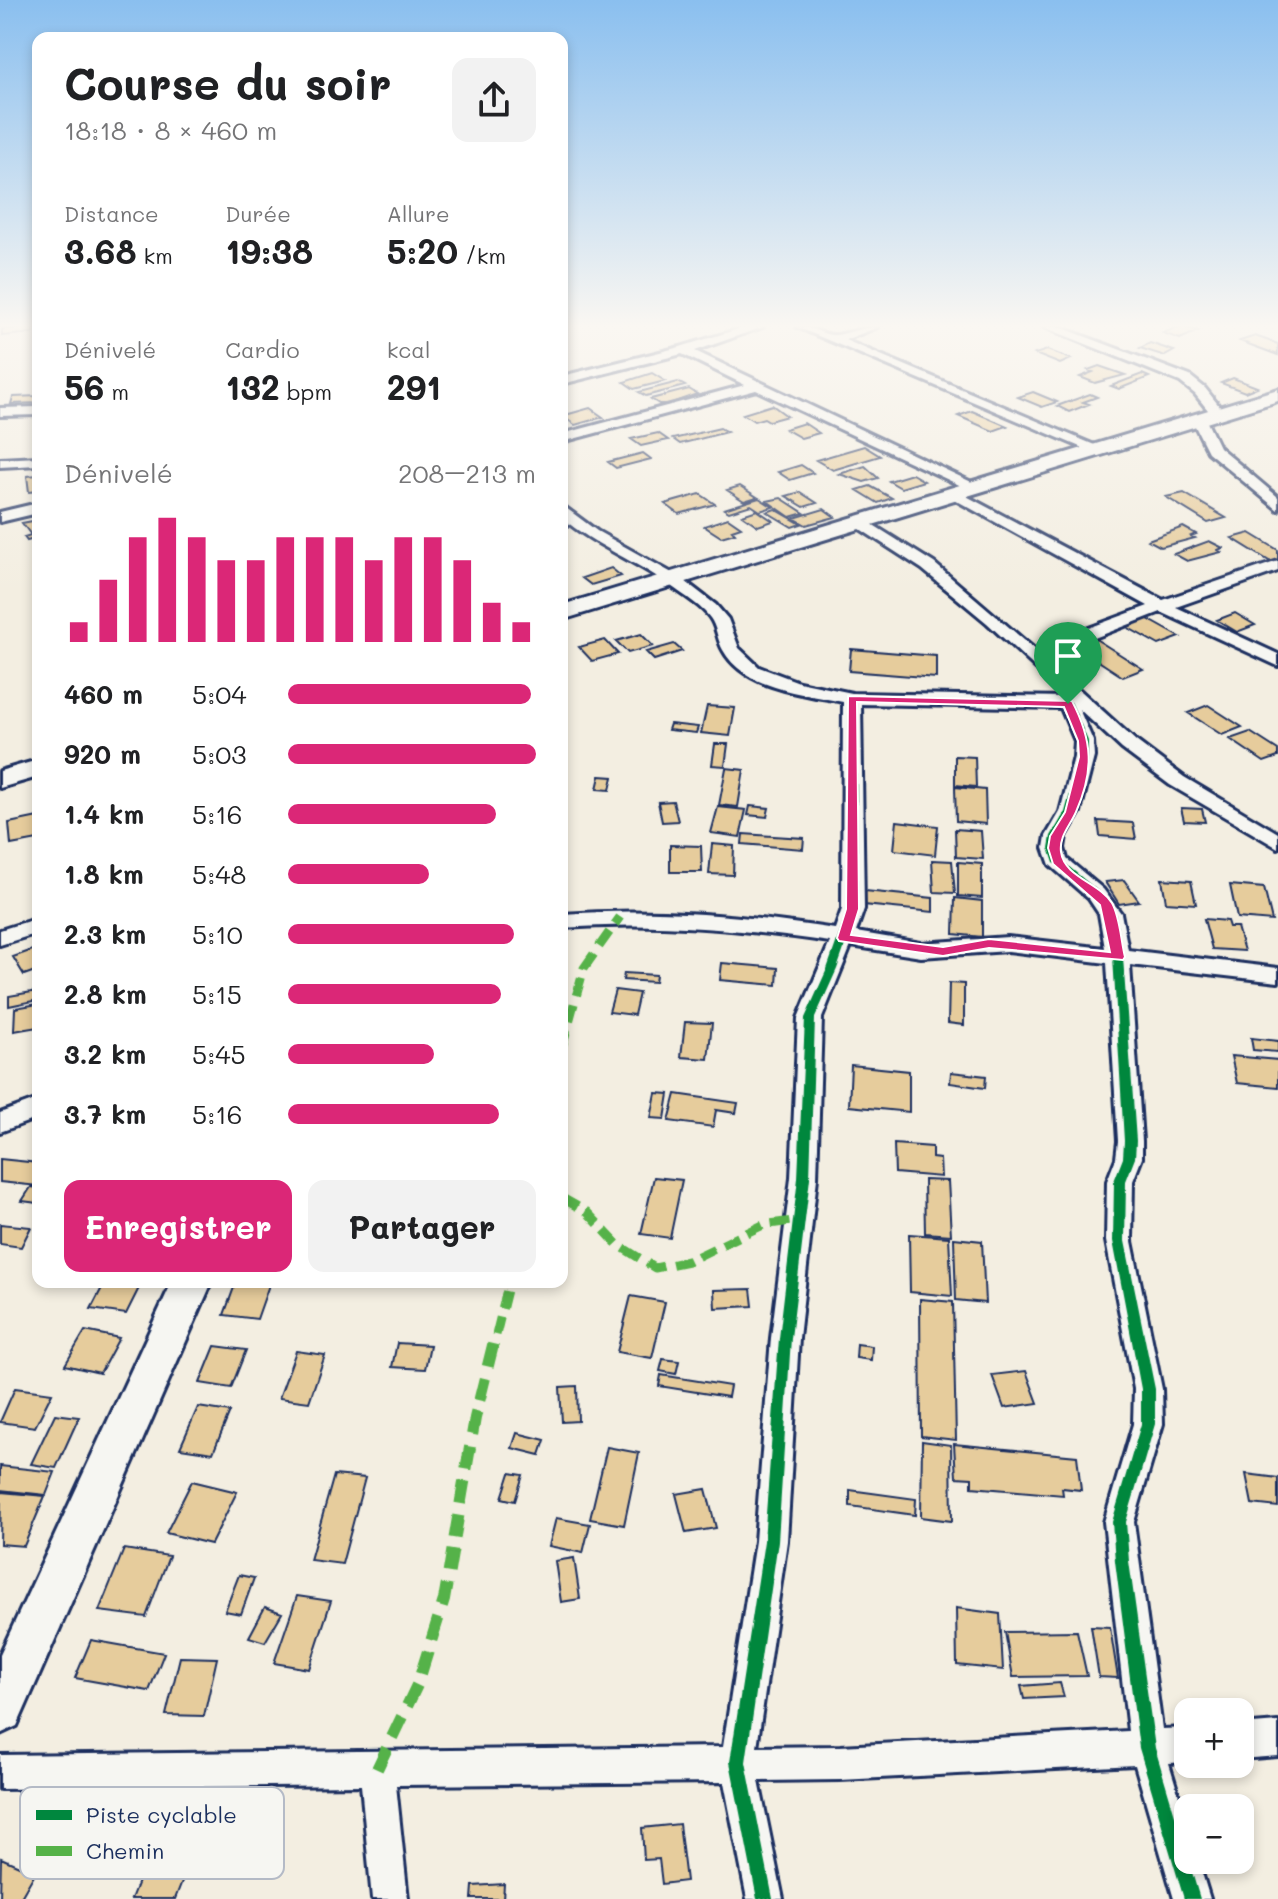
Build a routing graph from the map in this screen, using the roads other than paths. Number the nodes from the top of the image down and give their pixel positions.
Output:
1 (1208, 415) edge
2 (646, 416) edge
3 (816, 416) edge
4 (1017, 416) edge
5 (1206, 416) edge
6 (568, 436) edge
7 (1097, 449) junction
8 (32, 461) edge
9 (0, 463) edge
10 (965, 490) junction
11 (1278, 505) edge
12 (32, 509) edge
13 (568, 515) edge
14 (0, 517) edge
15 (862, 524) junction
16 (1278, 566) edge
17 (675, 581) junction
18 (1161, 606) junction
19 (568, 611) edge
20 (1278, 661) edge
21 (1036, 662) junction
22 (852, 698) junction
23 (1076, 704) junction
24 (32, 770) edge
25 (0, 780) edge
26 (1278, 842) edge
27 (568, 920) edge
28 (32, 927) edge
29 (0, 938) edge
30 (843, 938) junction
31 (1118, 957) junction
32 (1278, 975) edge
33 (32, 1110) edge
34 (0, 1123) edge
35 (189, 1288) edge
36 (0, 1709) edge
37 (1278, 1739) edge
38 (1254, 1741) edge
39 (1174, 1746) edge
40 (1147, 1748) junction
41 (738, 1762) junction
42 (377, 1769) junction
43 (0, 1772) edge
44 (390, 1899) edge
45 (765, 1899) edge
46 (1192, 1899) edge

1 - 11 street
2 - 6 street
3 - 10 street
4 - 7 street
5 - 7 street
7 - 10 street
8 - 9 street
10 - 15 street
10 - 18 street
12 - 14 street
13 - 17 street
15 - 17 street
15 - 21 street
16 - 18 street
17 - 19 street
17 - 22 street
18 - 20 street
18 - 21 street
21 - 23 street
22 - 23 street
22 - 30 street
23 - 26 street
23 - 31 street
24 - 25 street
27 - 30 street
28 - 29 street
30 - 31 street
30 - 41 street
31 - 32 street
31 - 40 street
33 - 34 street
35 - 36 street
37 - 38 street
39 - 40 street
40 - 41 street
40 - 46 street
41 - 42 street
41 - 45 street
42 - 43 street
42 - 44 street

